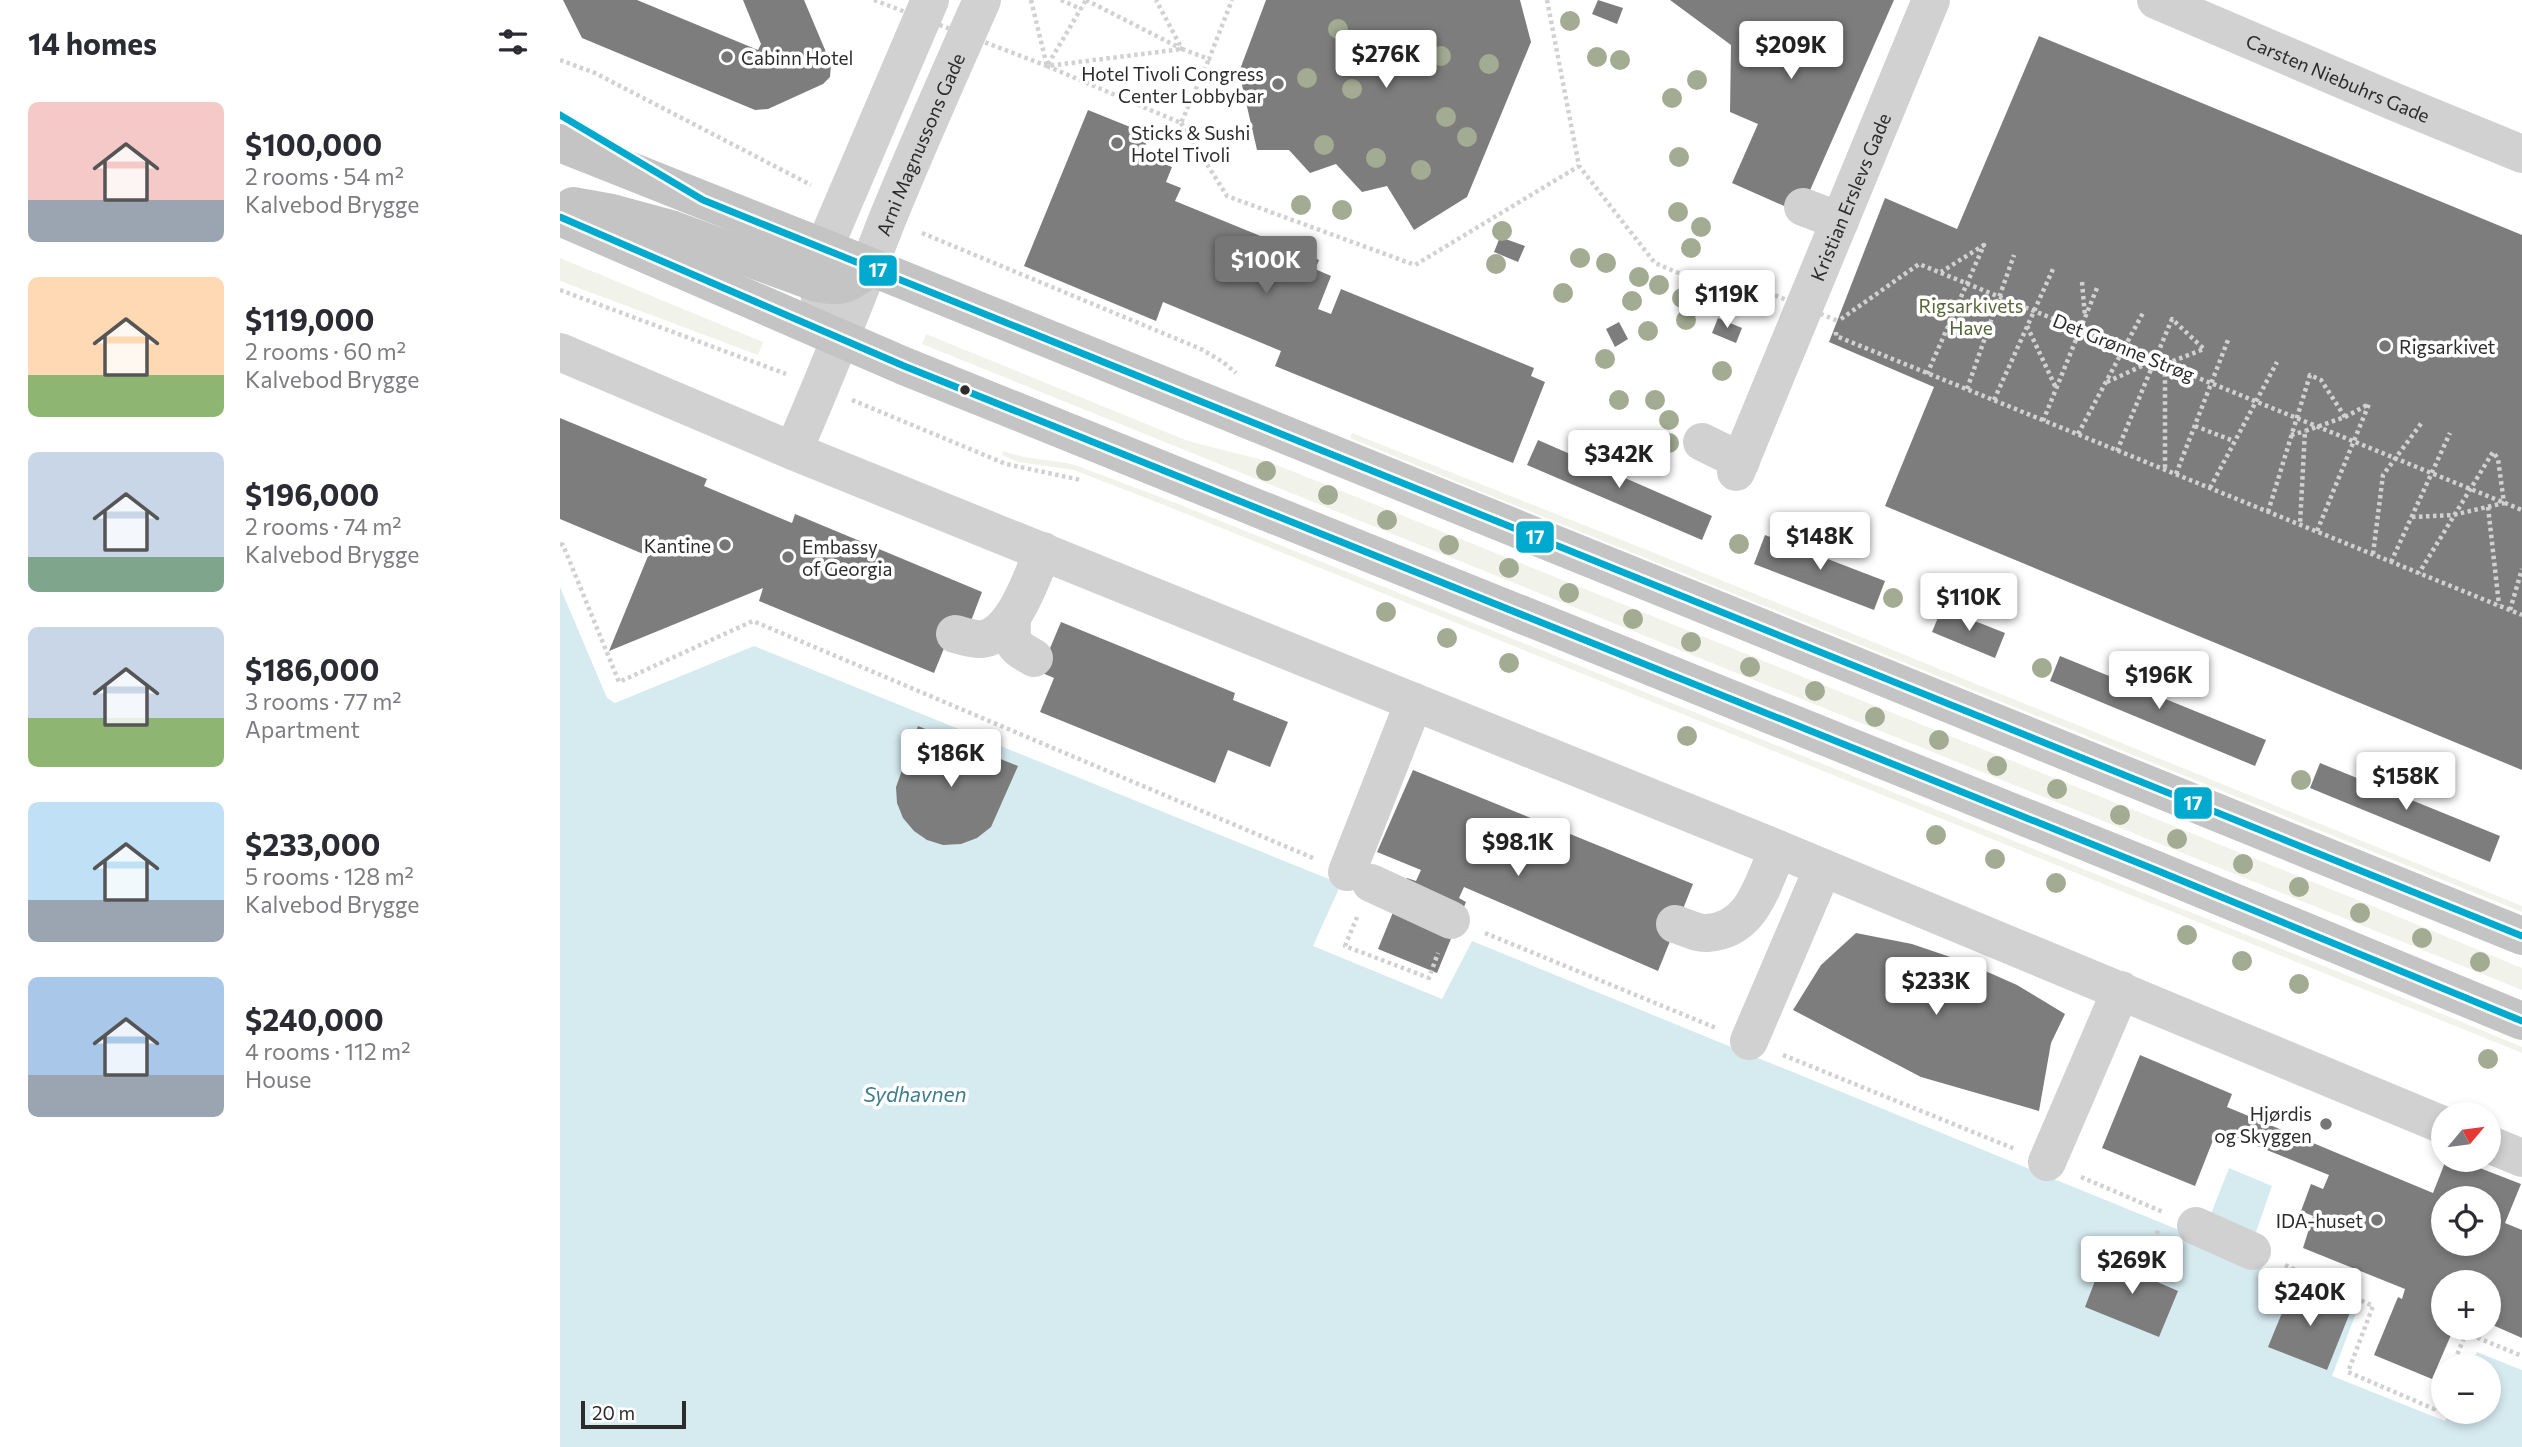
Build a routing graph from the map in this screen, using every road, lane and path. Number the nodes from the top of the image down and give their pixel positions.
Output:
1 (874, 0) edge
2 (930, 0) edge
3 (982, 0) edge
4 (1031, 0) edge
5 (1061, 0) edge
6 (1086, 0) edge
7 (1156, 0) edge
8 (1232, 0) edge
9 (1547, 0) edge
10 (1931, 0) edge
11 (2156, 0) edge
12 (1081, 9) junction
13 (1182, 49) junction
14 (1209, 59) junction
15 (560, 60) edge
16 (1047, 66) junction
17 (560, 115) edge
18 (1181, 123) junction
19 (560, 143) edge
20 (2522, 154) edge
21 (1579, 166) junction
22 (845, 200) junction
23 (703, 201) junction
24 (560, 204) edge
25 (1803, 207) dead end
26 (560, 217) edge
27 (1840, 221) junction
28 (2014, 255) dead end
29 (821, 266) junction
30 (870, 267) junction
31 (2053, 269) dead end
32 (1940, 273) junction
33 (2082, 282) dead end
34 (1967, 284) junction
35 (2097, 288) dead end
36 (560, 290) edge
37 (1999, 297) junction
38 (2034, 311) junction
39 (2144, 311) dead end
40 (2085, 319) junction
41 (2027, 326) junction
42 (2080, 330) junction
43 (1836, 336) dead end
44 (839, 338) junction
45 (2228, 340) dead end
46 (2124, 348) junction
47 (560, 352) edge
48 (2154, 360) junction
49 (2277, 362) dead end
50 (2165, 364) junction
51 (1927, 374) junction
52 (2105, 383) junction
53 (2212, 383) junction
54 (822, 388) junction
55 (1967, 389) junction
56 (2056, 390) junction
57 (1994, 400) junction
58 (2256, 401) junction
59 (2345, 417) junction
60 (2296, 418) junction
61 (2043, 421) junction
62 (2423, 421) dead end
63 (2195, 426) junction
64 (2318, 427) junction
65 (2305, 430) junction
66 (2450, 433) dead end
67 (2078, 434) junction
68 (2291, 435) junction
69 (2234, 441) junction
70 (2354, 441) junction
71 (1702, 442) dead end
72 (793, 451) junction
73 (2117, 451) junction
74 (2397, 459) junction
75 (2165, 470) junction
76 (2431, 473) junction
77 (2176, 474) junction
78 (1090, 484) dead end
79 (2209, 488) junction
80 (2469, 489) junction
81 (2504, 503) junction
82 (2488, 507) junction
83 (2522, 510) edge
84 (2268, 512) junction
85 (2453, 515) junction
86 (2412, 517) junction
87 (2300, 524) junction
88 (2317, 531) junction
89 (1043, 551) junction
90 (2373, 554) junction
91 (2391, 562) junction
92 (2522, 569) edge
93 (2419, 573) junction
94 (2521, 578) edge
95 (2499, 606) junction
96 (2510, 610) junction
97 (2522, 615) edge
98 (1012, 619) junction
99 (955, 634) dead end
100 (1034, 658) dead end
101 (1415, 702) junction
102 (1778, 849) junction
103 (1823, 868) junction
104 (1451, 920) dead end
105 (1675, 924) dead end
106 (2522, 936) edge
107 (2121, 990) junction
108 (2522, 1021) edge
109 (1749, 1041) dead end
110 (2431, 1120) edge
111 (2501, 1148) edge
112 (2522, 1157) edge
113 (2047, 1162) dead end
114 (2196, 1226) dead end
115 (2252, 1251) joint
116 (2305, 1275) junction
117 (2299, 1289) dead end
118 (2457, 1354) edge
119 (2522, 1356) edge
120 (2431, 1408) edge

1 - 16 path, bridge
2 - 22 street
3 - 30 street, Arni Magnussons Gade
4 - 16 path
5 - 12 path
6 - 12 path
6 - 13 path
7 - 13 path
8 - 14 path
9 - 21 path, Det Grønne Strøg
10 - 27 street, Kristian Erslevs Gade
11 - 20 street, Carsten Niebuhrs Gade
12 - 16 path
13 - 14 path
13 - 16 path, bridge
14 - 18 path
15 - 22 path
16 - 18 path
17 - 23 main road
18 - 21 path
19 - 23 main road
21 - 32 path, Det Grønne Strøg, bridge
22 - 29 street
23 - 29 main road
24 - 29 main road
25 - 27 street
26 - 44 main road
27 - 71 street, Kristian Erslevs Gade
28 - 37 path
29 - 30 main road
29 - 44 street
30 - 44 street, Arni Magnussons Gade
30 - 106 main road
31 - 38 path
32 - 34 path, Det Grønne Strøg
32 - 34 path
33 - 40 path
34 - 37 path, Det Grønne Strøg
34 - 51 path
35 - 40 path
36 - 54 path
37 - 38 path, Det Grønne Strøg
37 - 55 path
38 - 41 path
38 - 42 path, Det Grønne Strøg
39 - 46 path
40 - 42 path
41 - 56 path
41 - 57 path
42 - 46 path, Det Grønne Strøg
42 - 56 path
43 - 51 path
44 - 54 street, Arni Magnussons Gade
44 - 108 main road
45 - 53 path
46 - 48 path, Det Grønne Strøg
46 - 52 path
47 - 72 street
48 - 50 path, Det Grønne Strøg
48 - 50 path
48 - 52 path
48 - 73 path
49 - 58 path
50 - 53 path, Det Grønne Strøg
50 - 75 path
51 - 55 path
52 - 67 path
53 - 58 path, Det Grønne Strøg
53 - 63 path
54 - 72 street, Arni Magnussons Gade
54 - 78 path
55 - 57 path
56 - 61 path
57 - 61 path
58 - 60 path, Det Grønne Strøg
58 - 69 path
59 - 60 path
59 - 64 path
59 - 70 path
60 - 64 path, Det Grønne Strøg
60 - 68 path
61 - 67 path
62 - 74 path
63 - 69 path
63 - 77 path
64 - 65 path
64 - 70 path, Det Grønne Strøg
65 - 68 path
65 - 87 path
66 - 76 path
67 - 73 path
68 - 84 path
69 - 79 path
70 - 74 path, Det Grønne Strøg
70 - 88 path
72 - 89 street
73 - 75 path
74 - 76 path, Det Grønne Strøg
74 - 90 path
75 - 77 path
76 - 80 path, Det Grønne Strøg
76 - 86 path
77 - 79 path
79 - 84 path
80 - 81 path, Det Grønne Strøg
80 - 81 path
80 - 85 path
81 - 82 path
81 - 83 path, Det Grønne Strøg
82 - 85 path
82 - 95 path
84 - 87 path
85 - 86 path
85 - 93 path
86 - 91 path
87 - 88 path
88 - 90 path
89 - 98 street
89 - 101 street
90 - 91 path
91 - 93 path
92 - 94 path
93 - 95 path
94 - 96 path
95 - 96 path
96 - 97 path
98 - 99 street
98 - 100 street
101 - 102 street
101 - 104 street
102 - 103 street
102 - 105 street
103 - 107 street
103 - 109 street
107 - 110 street
107 - 113 street
111 - 112 street
114 - 115 street
115 - 116 path
116 - 117 path
116 - 120 path
118 - 119 path

